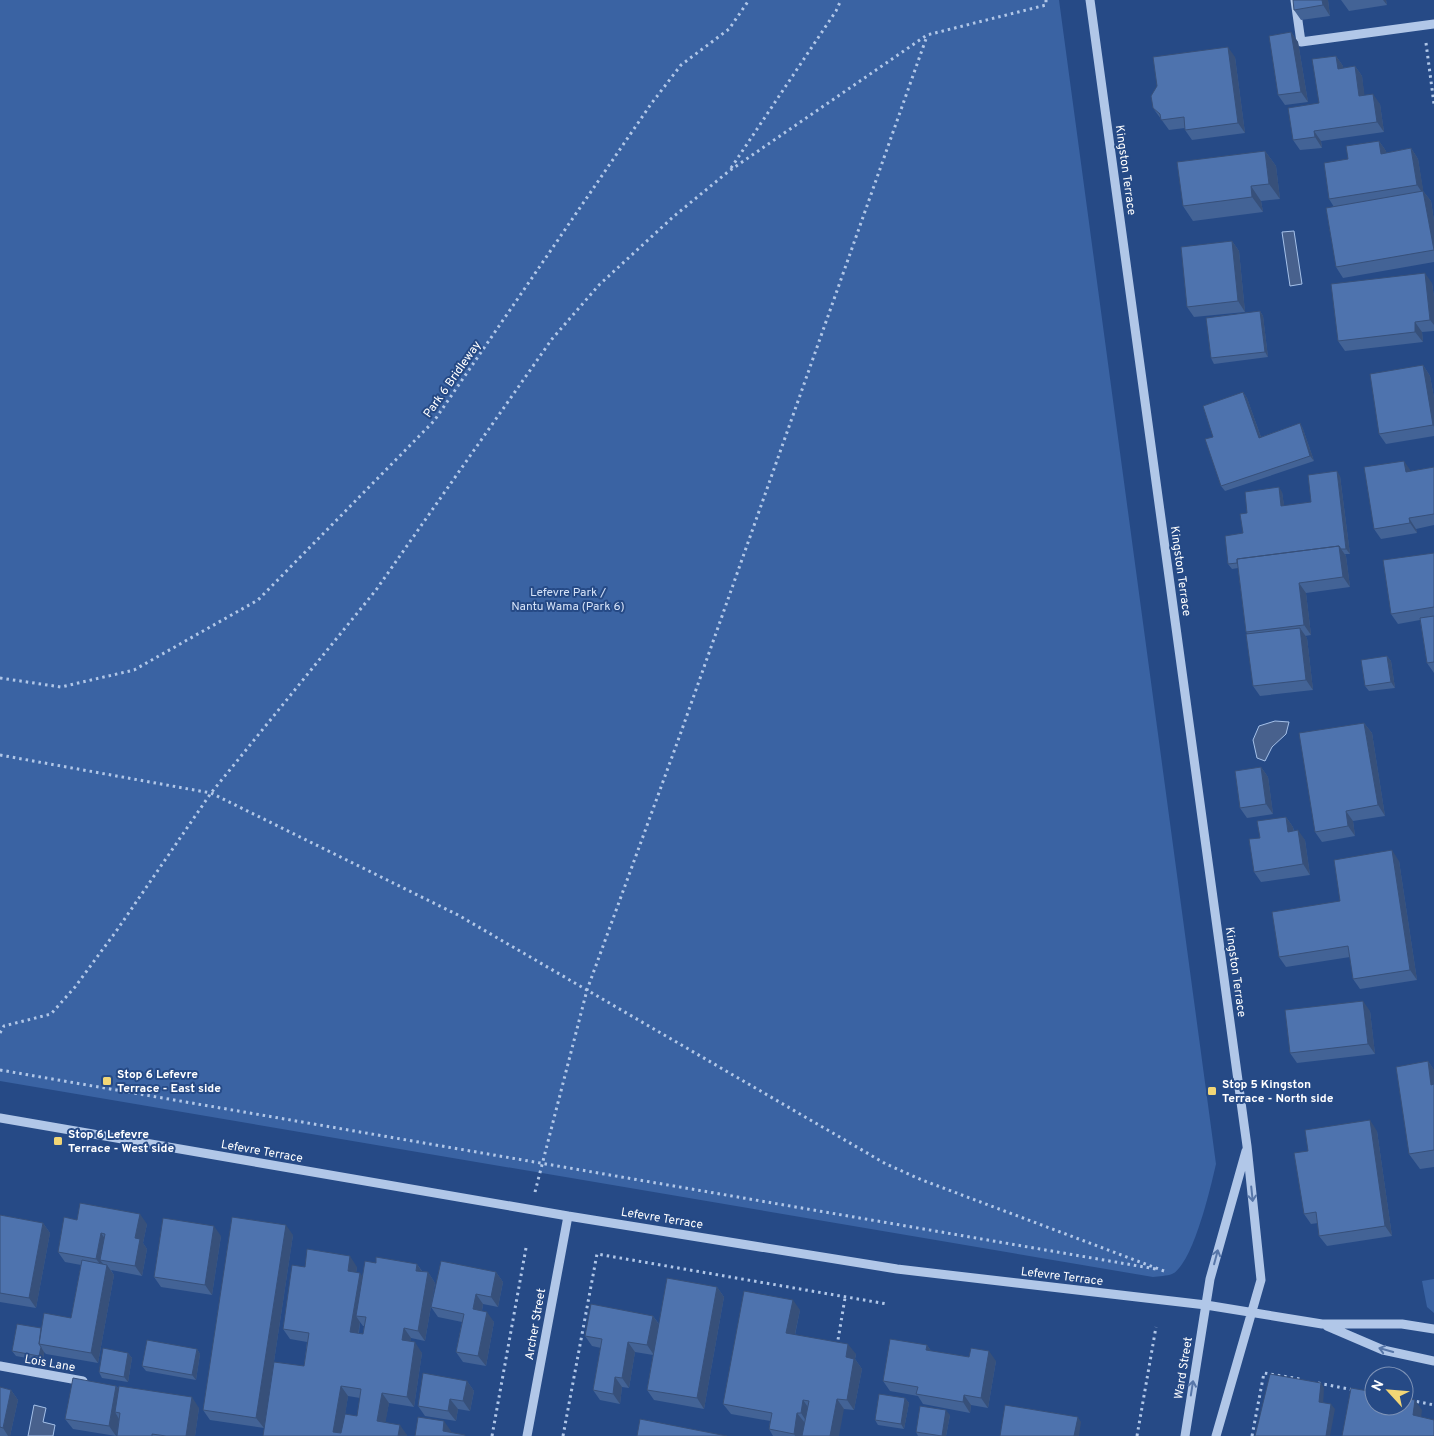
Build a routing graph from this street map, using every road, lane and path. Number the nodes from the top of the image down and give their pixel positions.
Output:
1 (749, 0) edge
2 (841, 0) edge
3 (1046, 0) edge
4 (1090, 0) edge
5 (1295, 0) edge
6 (1434, 24) edge
7 (1423, 25) junction
8 (927, 34) junction
9 (1434, 104) edge
10 (729, 171) junction
11 (0, 678) edge
12 (0, 755) edge
13 (211, 793) junction
14 (587, 990) junction
15 (2, 1026) edge
16 (0, 1033) edge
17 (0, 1070) edge
18 (0, 1118) edge
19 (1247, 1146) junction
20 (542, 1163) junction
21 (530, 1210) junction
22 (568, 1216) junction
23 (526, 1248) dead end
24 (846, 1298) junction
25 (888, 1304) dead end
26 (1206, 1305) junction
27 (1253, 1312) junction
28 (1322, 1324) junction
29 (1156, 1327) dead end
30 (1434, 1329) edge
31 (837, 1347) edge
32 (1434, 1361) edge
33 (0, 1366) edge
34 (1301, 1380) edge
35 (1310, 1381) edge
36 (96, 1384) edge
37 (1356, 1390) edge
38 (1414, 1401) edge
39 (1434, 1405) edge
40 (492, 1436) edge
41 (527, 1436) edge
42 (563, 1436) edge
43 (1137, 1436) edge
44 (1185, 1436) edge
45 (1216, 1436) edge
46 (1252, 1436) edge

1 - 11 path, Park 6 Bridleway
2 - 10 path
3 - 8 path
4 - 19 street, Kingston Terrace
5 - 7 street
6 - 7 street
7 - 9 path
8 - 10 path
8 - 14 path
10 - 13 path
12 - 13 path
13 - 14 path
13 - 15 path
14 - 20 path
14 - 20 path
15 - 16 path
17 - 20 path
18 - 21 street, Lefevre Terrace
26 -> 19 street, Kingston Terrace
19 -> 27 street, Kingston Terrace
20 - 21 path
21 - 22 street, Lefevre Terrace
22 - 26 street, Lefevre Terrace
22 - 41 street, Archer Street
23 - 40 path
24 - 25 path
24 - 31 path
24 - 42 path
26 - 27 street, Lefevre Terrace
44 -> 26 street, Ward Street
27 - 28 street, Lefevre Terrace
27 - 45 street
28 - 30 street, Lefevre Terrace
32 -> 28 street, Lefevre Terrace
29 - 43 path
33 - 36 street, Lois Lane
34 - 46 path
35 - 37 path
38 - 39 path

